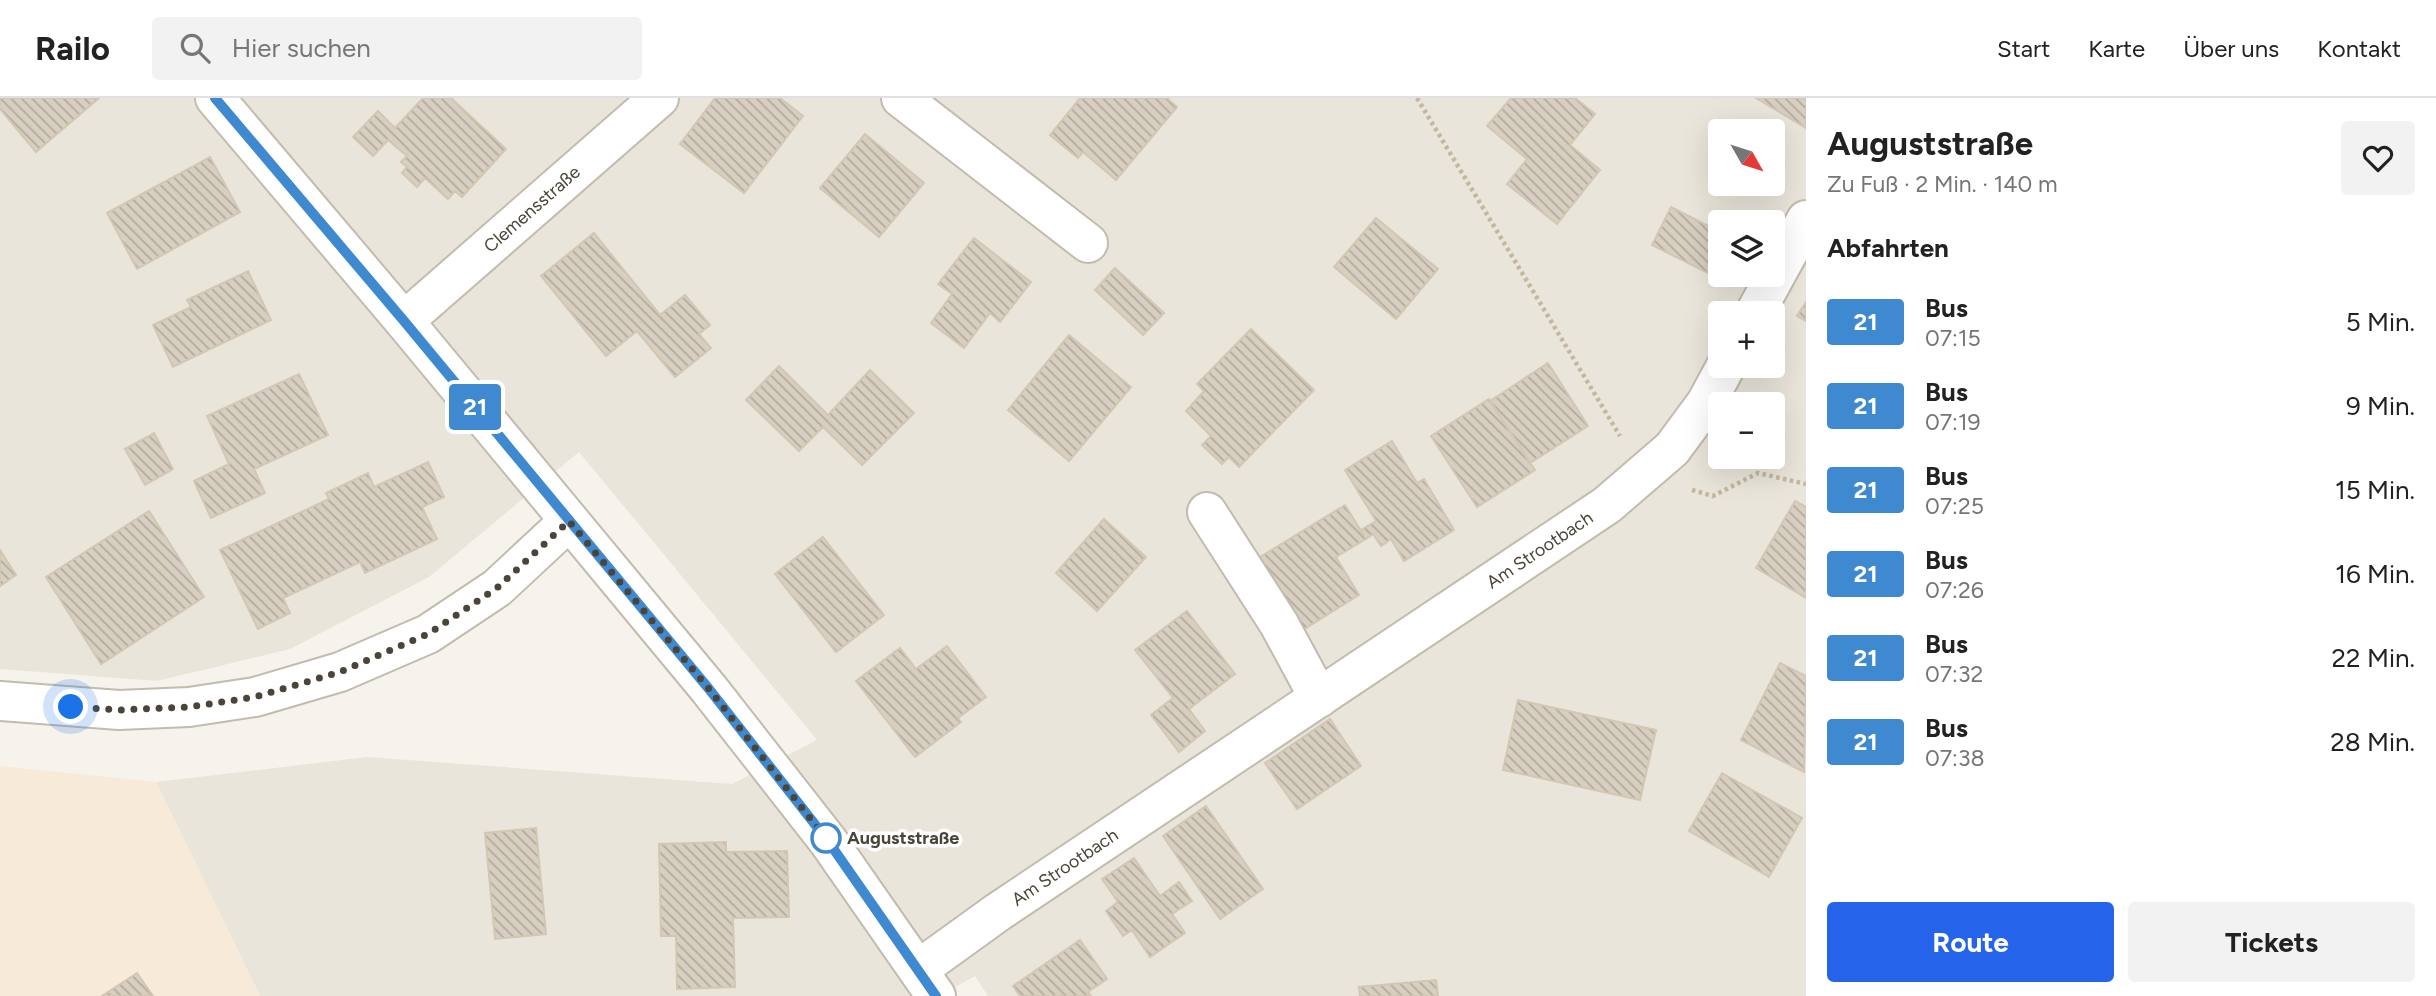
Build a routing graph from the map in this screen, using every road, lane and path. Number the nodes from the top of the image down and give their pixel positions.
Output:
1 (215, 98) edge
2 (659, 98) edge
3 (901, 98) edge
4 (1417, 98) edge
5 (1806, 220) edge
6 (1088, 243) dead end
7 (1762, 301) edge
8 (404, 321) junction
9 (1720, 378) edge
10 (1643, 475) junction
11 (1806, 484) edge
12 (1207, 512) dead end
13 (569, 521) junction
14 (1319, 698) junction
15 (0, 701) edge
16 (928, 982) edge

1 - 8 street
2 - 8 street, Clemensstraße
3 - 6 street
4 - 10 path
5 - 7 street
8 - 13 street
9 - 10 street, Am Strootbach
10 - 11 path
10 - 14 street, Am Strootbach
12 - 14 street
13 - 15 street
13 - 16 street
14 - 16 street, Am Strootbach

